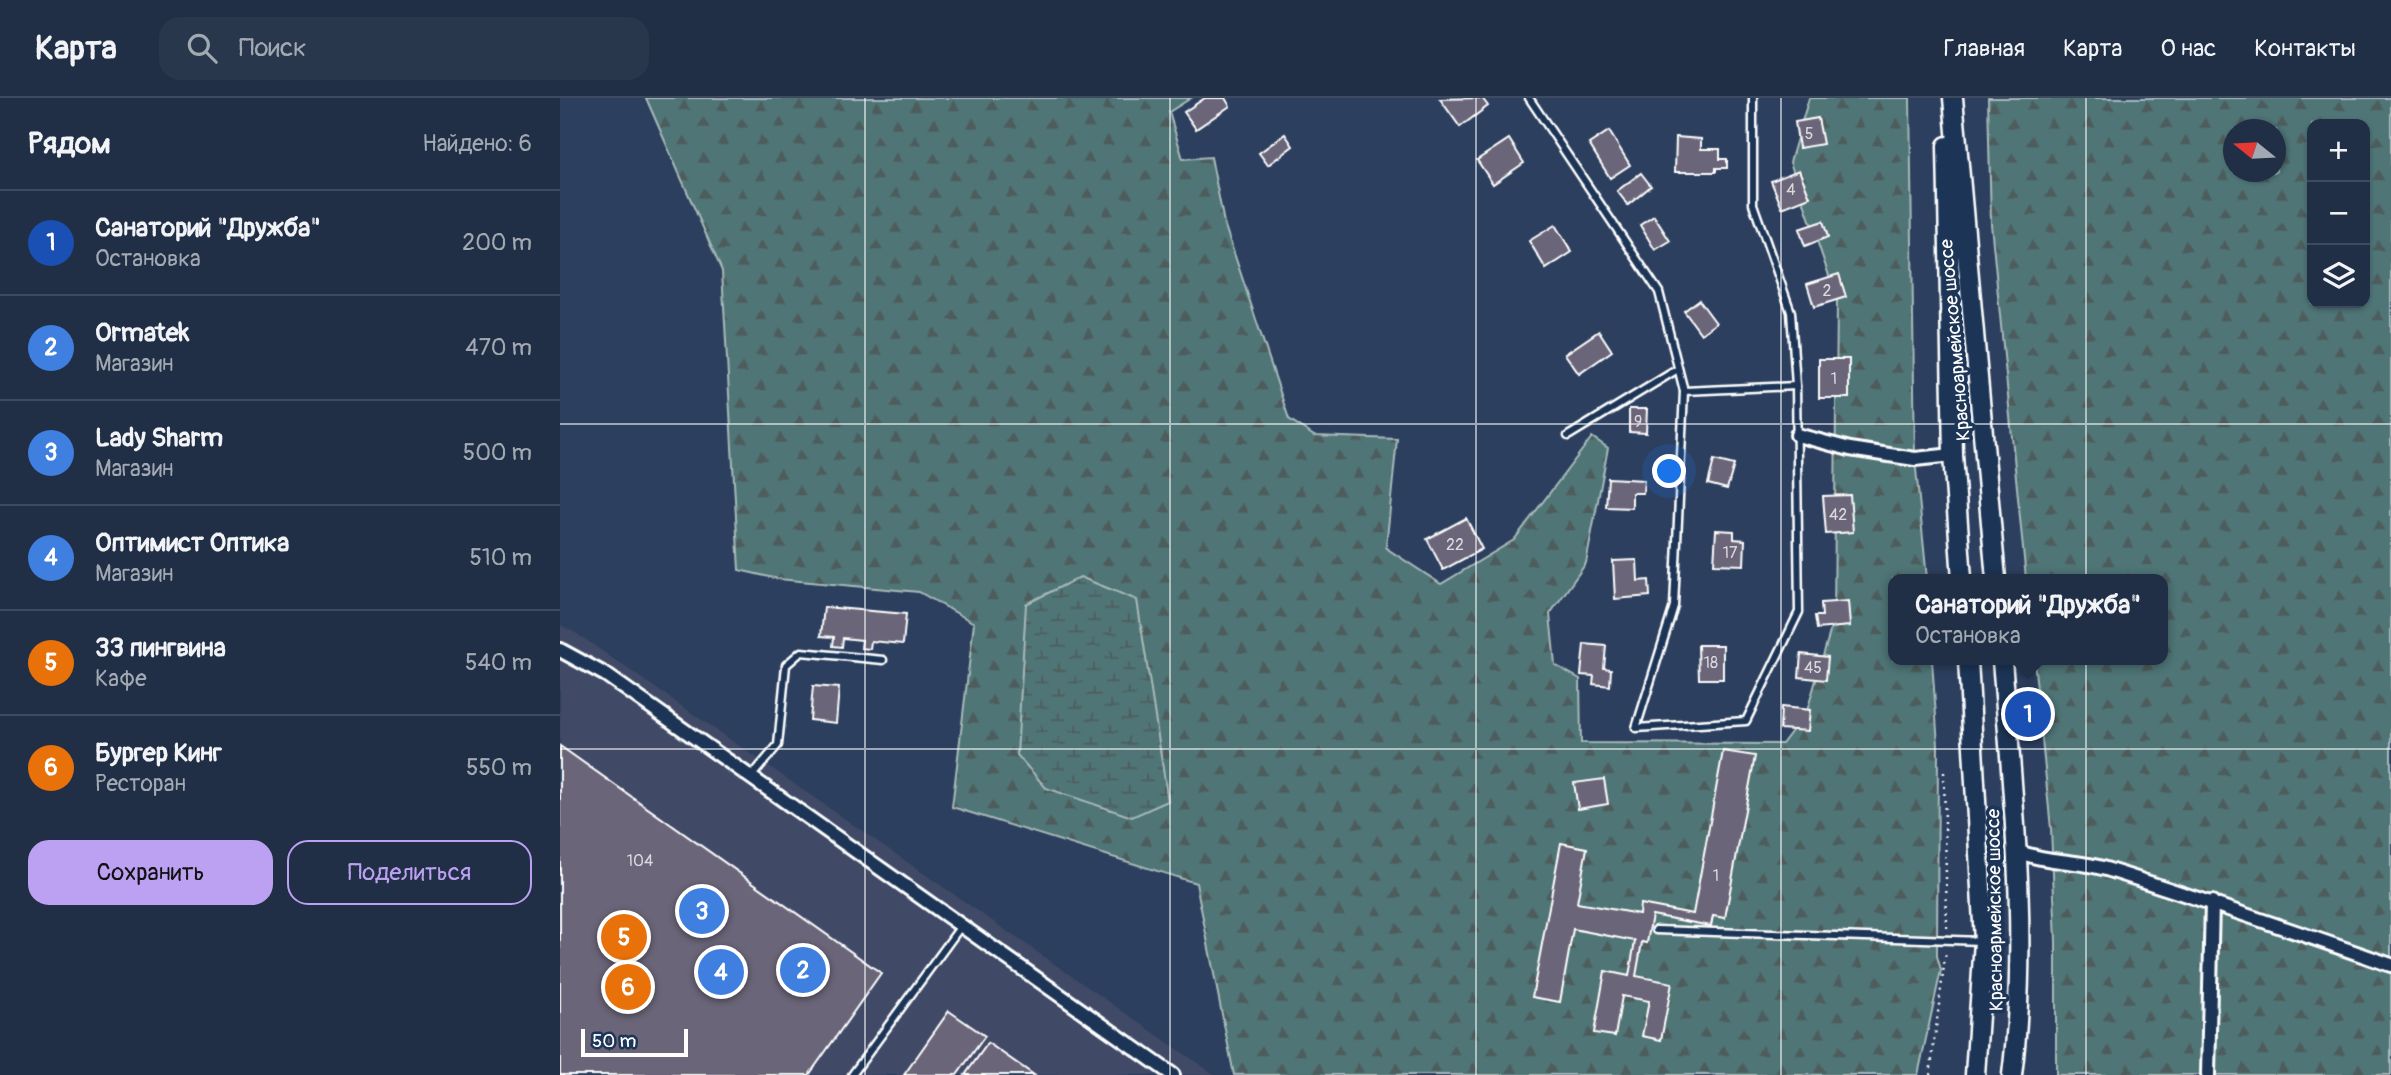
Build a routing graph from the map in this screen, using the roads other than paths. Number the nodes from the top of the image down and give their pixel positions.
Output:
1 (1529, 98) edge
2 (1753, 98) edge
3 (1946, 98) edge
4 (1953, 98) edge
5 (1678, 369) junction
6 (1796, 386) junction
7 (1684, 391) junction
8 (1797, 435) junction
9 (1568, 436) dead end
10 (1953, 455) junction
11 (1962, 574) edge
12 (1996, 574) edge
13 (560, 650) edge
14 (883, 660) dead end
15 (1968, 665) edge
16 (2002, 665) edge
17 (751, 777) junction
18 (2017, 851) junction
19 (2212, 902) junction
20 (961, 926) junction
21 (1656, 930) dead end
22 (1983, 941) junction
23 (2391, 965) edge
24 (2017, 1021) junction
25 (852, 1075) edge
26 (1173, 1075) edge
27 (1972, 1075) edge
28 (2012, 1075) edge
29 (2020, 1075) edge
30 (2208, 1075) edge

1 - 5 lane
2 - 6 lane
3 - 10 main road, Красноармейское шоссе
4 - 12 main road, Красноармейское шоссе
5 - 7 lane
5 - 9 lane
6 - 7 lane
6 - 8 lane
7 - 8 lane
8 - 10 street
10 - 11 main road, Красноармейское шоссе
13 - 17 street
14 - 17 lane
15 - 22 main road, Красноармейское шоссе
16 - 18 main road, Красноармейское шоссе
17 - 20 street
18 - 19 street
18 - 24 main road, Красноармейское шоссе
19 - 23 street
19 - 30 street
20 - 25 lane
20 - 26 street
21 - 22 lane
22 - 27 main road, Красноармейское шоссе
24 - 28 main road, Красноармейское шоссе
24 - 29 main road

